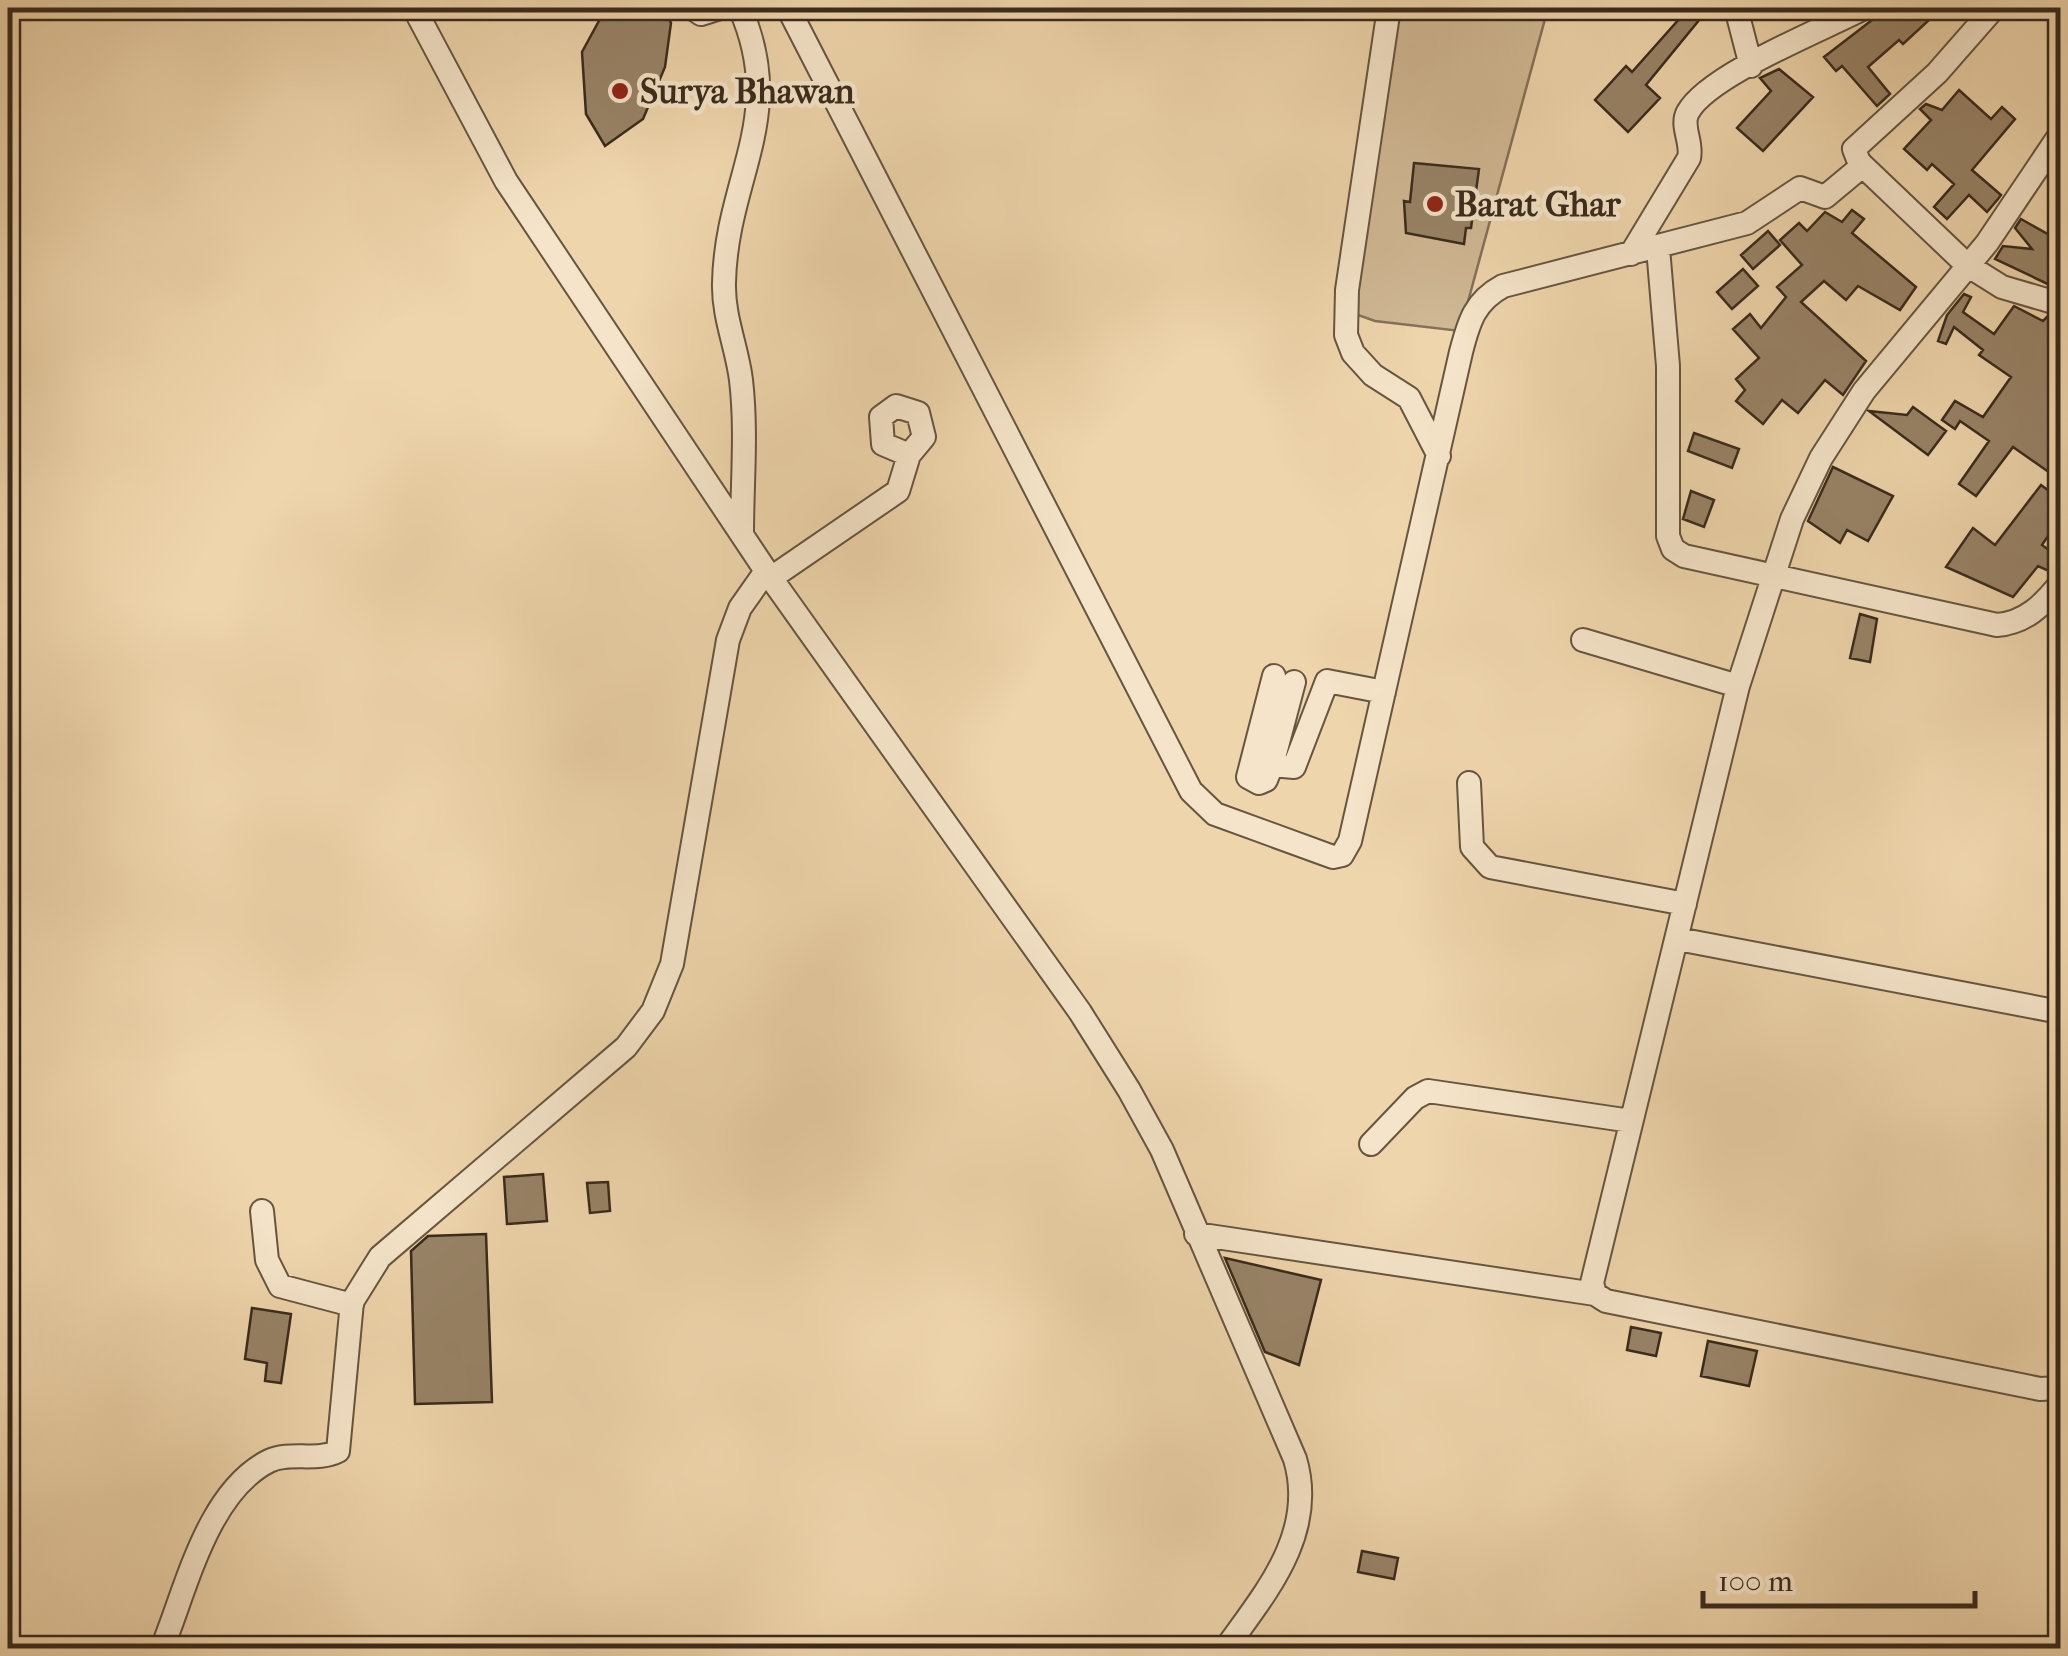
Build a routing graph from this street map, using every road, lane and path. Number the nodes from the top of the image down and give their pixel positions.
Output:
1 (692, 8) edge
2 (720, 8) edge
3 (740, 8) edge
4 (788, 8) edge
5 (1389, 8) edge
6 (1736, 8) edge
7 (1864, 8) edge
8 (1994, 8) edge
9 (422, 11) edge
10 (1750, 66) junction
11 (2057, 140) dead end
12 (1861, 164) junction
13 (1658, 248) junction
14 (1630, 254) junction
15 (1967, 265) junction
16 (2060, 304) edge
17 (909, 454) dead end
18 (1439, 456) junction
19 (742, 534) junction
20 (768, 574) junction
21 (1769, 578) junction
22 (2060, 584) edge
23 (1583, 640) dead end
24 (1284, 679) dead end
25 (1738, 686) junction
26 (1384, 692) junction
27 (1469, 783) dead end
28 (1685, 904) junction
29 (1678, 939) junction
30 (2060, 1012) edge
31 (1631, 1120) junction
32 (1371, 1144) dead end
33 (262, 1211) dead end
34 (1196, 1234) junction
35 (1595, 1294) junction
36 (352, 1306) junction
37 (2060, 1388) edge
38 (162, 1648) edge
39 (1226, 1648) edge

1 - 2 street
3 - 19 street
4 - 26 street
5 - 18 street
6 - 10 street
7 - 10 street
8 - 12 street
9 - 19 street
10 - 14 street
11 - 15 street
12 - 13 street
12 - 15 street
13 - 14 street
13 - 21 street
14 - 18 street
15 - 16 street
15 - 21 street
17 - 20 street
18 - 26 street
19 - 20 street
20 - 34 street
20 - 36 street
21 - 22 street
21 - 25 street
23 - 25 street
24 - 26 street
25 - 28 street
27 - 28 street
28 - 29 street
29 - 30 street
29 - 31 street
31 - 32 street
31 - 35 street
33 - 36 street
34 - 35 street
34 - 39 street
35 - 37 street
36 - 38 street

